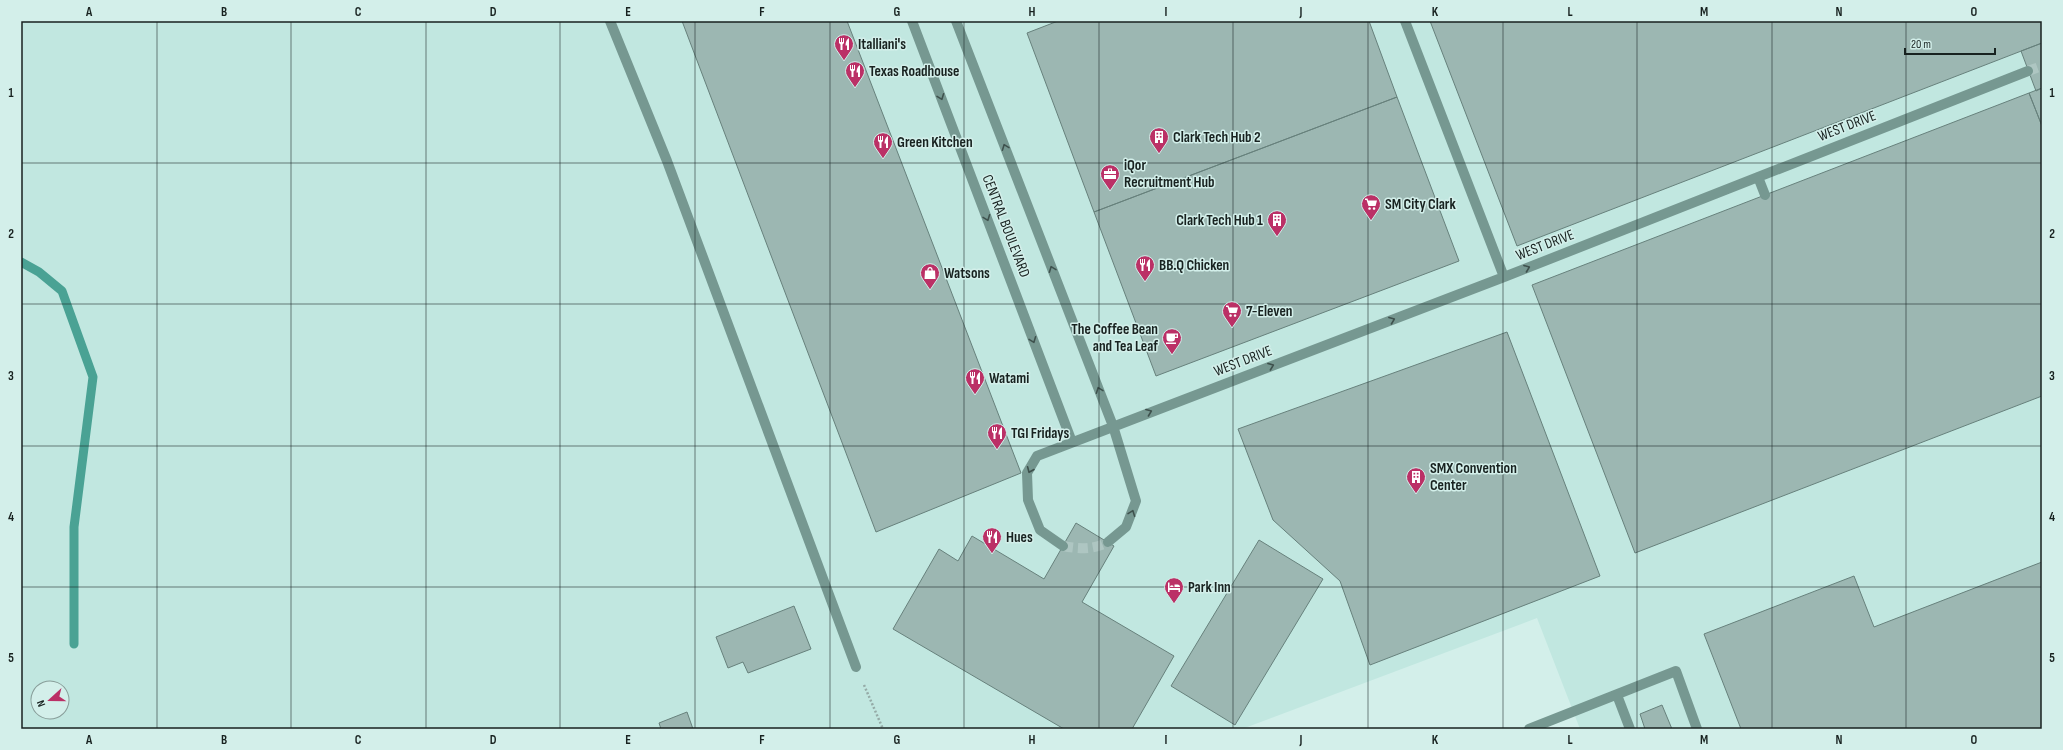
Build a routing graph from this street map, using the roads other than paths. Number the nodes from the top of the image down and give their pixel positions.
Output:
1 (610, 21) edge
2 (912, 21) edge
3 (956, 21) edge
4 (1405, 21) edge
5 (2028, 71) tunnel mouth
6 (1758, 177) junction
7 (1765, 195) dead end
8 (1504, 277) junction
9 (1113, 426) junction
10 (1072, 442) junction
11 (1108, 542) tunnel mouth
12 (1063, 546) tunnel mouth
13 (856, 667) road end
14 (1617, 695) junction
15 (1529, 729) edge
16 (1630, 729) edge
17 (1697, 729) edge

1 - 13 lane
2 -> 10 lane, CENTRAL BOULEVARD
9 -> 3 lane, CENTRAL BOULEVARD
4 - 8 lane
5 - 6 lane, WEST DRIVE
6 - 7 lane
8 -> 6 lane, WEST DRIVE
9 -> 8 lane, WEST DRIVE
9 - 10 lane, WEST DRIVE
11 -> 9 lane, CENTRAL BOULEVARD
10 -> 12 lane, WEST DRIVE
14 - 15 lane
14 - 16 lane
14 - 17 lane

